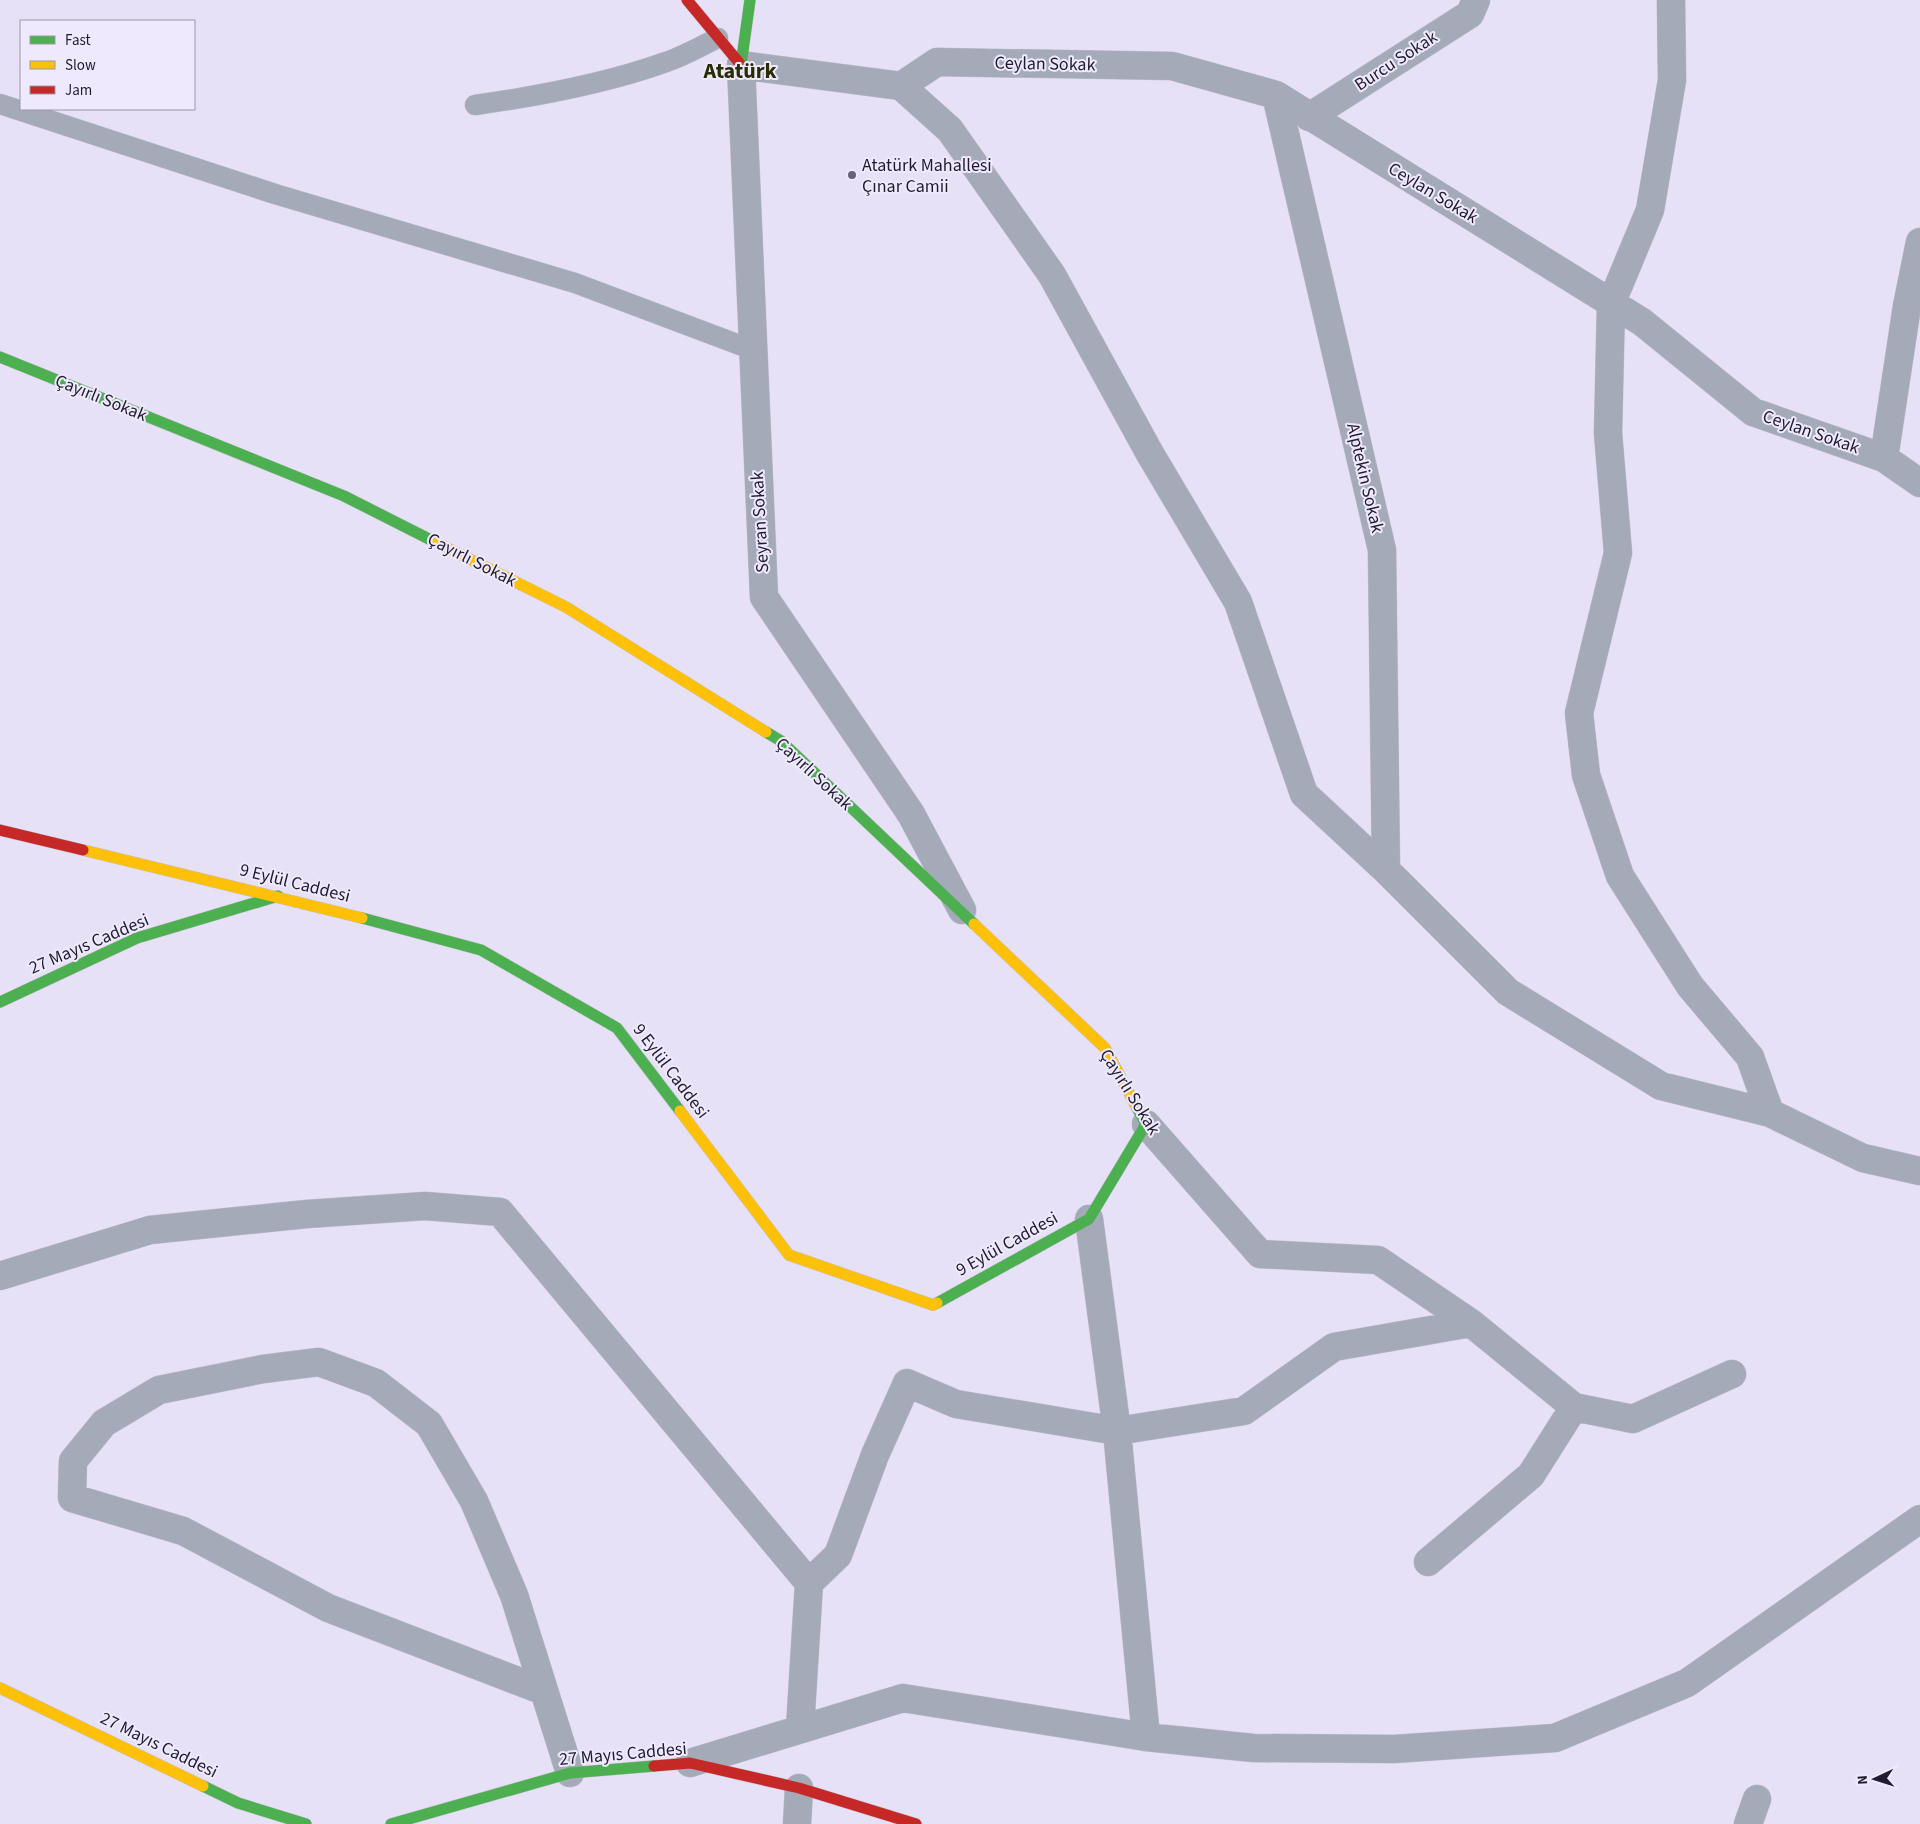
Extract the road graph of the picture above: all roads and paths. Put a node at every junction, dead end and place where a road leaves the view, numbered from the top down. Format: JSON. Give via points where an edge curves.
{"nodes":[{"id":1,"x":687,"y":0,"type":"edge"},
{"id":2,"x":750,"y":0,"type":"edge"},
{"id":3,"x":1476,"y":0,"type":"edge"},
{"id":4,"x":1671,"y":0,"type":"edge"},
{"id":5,"x":718,"y":38,"type":"junction"},
{"id":6,"x":740,"y":65,"type":"junction"},
{"id":7,"x":901,"y":86,"type":"junction"},
{"id":8,"x":1276,"y":95,"type":"junction"},
{"id":9,"x":0,"y":104,"type":"edge"},
{"id":10,"x":475,"y":105,"type":"dead end"},
{"id":11,"x":1309,"y":117,"type":"junction"},
{"id":12,"x":1920,"y":242,"type":"edge"},
{"id":13,"x":1611,"y":304,"type":"junction"},
{"id":14,"x":753,"y":350,"type":"junction"},
{"id":15,"x":0,"y":358,"type":"edge"},
{"id":16,"x":1884,"y":458,"type":"junction"},
{"id":17,"x":1920,"y":483,"type":"edge"},
{"id":18,"x":0,"y":830,"type":"edge"},
{"id":19,"x":1386,"y":870,"type":"junction"},
{"id":20,"x":279,"y":896,"type":"junction"},
{"id":21,"x":968,"y":920,"type":"junction"},
{"id":22,"x":0,"y":1002,"type":"edge"},
{"id":23,"x":1770,"y":1112,"type":"junction"},
{"id":24,"x":1146,"y":1124,"type":"junction"},
{"id":25,"x":1920,"y":1171,"type":"edge"},
{"id":26,"x":1089,"y":1219,"type":"junction"},
{"id":27,"x":0,"y":1276,"type":"edge"},
{"id":28,"x":1471,"y":1323,"type":"junction"},
{"id":29,"x":1732,"y":1374,"type":"dead end"},
{"id":30,"x":1574,"y":1407,"type":"junction"},
{"id":31,"x":1117,"y":1430,"type":"junction"},
{"id":32,"x":1920,"y":1519,"type":"edge"},
{"id":33,"x":1428,"y":1562,"type":"dead end"},
{"id":34,"x":809,"y":1582,"type":"junction"},
{"id":35,"x":0,"y":1688,"type":"edge"},
{"id":36,"x":544,"y":1691,"type":"junction"},
{"id":37,"x":800,"y":1728,"type":"junction"},
{"id":38,"x":1146,"y":1737,"type":"junction"},
{"id":39,"x":690,"y":1763,"type":"junction"},
{"id":40,"x":570,"y":1773,"type":"junction"},
{"id":41,"x":799,"y":1788,"type":"junction"},
{"id":42,"x":1757,"y":1799,"type":"dead end"},
{"id":43,"x":306,"y":1824,"type":"edge"},
{"id":44,"x":392,"y":1824,"type":"edge"},
{"id":45,"x":797,"y":1824,"type":"edge"},
{"id":46,"x":916,"y":1824,"type":"edge"},
{"id":47,"x":1748,"y":1824,"type":"edge"}],
"edges":[{"from":1,"to":5,"type":"street"},
{"from":2,"to":6,"type":"street"},
{"from":3,"to":11,"type":"street","name":"Burcu Sokak","via":[[1470,14]]},
{"from":4,"to":13,"type":"street","via":[[1672,80],[1650,210]]},
{"from":5,"to":6,"type":"street"},
{"from":5,"to":10,"type":"lane","via":[[667,62],[613,77]]},
{"from":6,"to":7,"type":"street"},
{"from":6,"to":14,"type":"street","name":"Seyran Sokak"},
{"from":7,"to":8,"type":"street","name":"Ceylan Sokak","via":[[937,62],[1172,66]]},
{"from":7,"to":19,"type":"street","via":[[950,130],[1052,275],[1149,452],[1238,602],[1304,794]]},
{"from":8,"to":11,"type":"street","name":"Ceylan Sokak"},
{"from":8,"to":19,"type":"street","name":"Alptekin Sokak","via":[[1382,550]]},
{"from":9,"to":14,"type":"lane","via":[[275,194],[576,283]]},
{"from":11,"to":13,"type":"street","name":"Ceylan Sokak"},
{"from":12,"to":16,"type":"street"},
{"from":13,"to":16,"type":"street","name":"Ceylan Sokak","via":[[1642,322],[1753,412]]},
{"from":13,"to":23,"type":"street","via":[[1608,433],[1618,552],[1579,713],[1586,775],[1620,876],[1690,986],[1750,1058]]},
{"from":14,"to":21,"type":"street","name":"Seyran Sokak","via":[[764,597],[911,814]]},
{"from":15,"to":21,"type":"street","name":"Çayırlı Sokak","via":[[344,496],[566,606],[782,741]]},
{"from":16,"to":17,"type":"street","name":"Ceylan Sokak"},
{"from":18,"to":20,"type":"street","name":"9 Eylül Caddesi"},
{"from":19,"to":23,"type":"street","via":[[1508,992],[1661,1086]]},
{"from":20,"to":22,"type":"street","name":"27 Mayıs Caddesi","via":[[137,938]]},
{"from":20,"to":26,"type":"street","name":"9 Eylül Caddesi","via":[[481,950],[618,1028],[789,1255],[933,1305]]},
{"from":21,"to":24,"type":"street","name":"Çayırlı Sokak","via":[[1104,1048]]},
{"from":23,"to":25,"type":"street","via":[[1863,1158]]},
{"from":24,"to":26,"type":"street"},
{"from":24,"to":28,"type":"street","name":"Çayırlı Sokak","via":[[1260,1254],[1378,1260]]},
{"from":26,"to":31,"type":"street"},
{"from":27,"to":34,"type":"street","via":[[150,1230],[425,1206],[500,1212]]},
{"from":28,"to":30,"type":"street","name":"Çayırlı Sokak"},
{"from":28,"to":31,"type":"street","via":[[1334,1348],[1244,1411]]},
{"from":29,"to":30,"type":"street","via":[[1633,1419]]},
{"from":30,"to":33,"type":"street","via":[[1531,1475]]},
{"from":31,"to":34,"type":"street","via":[[956,1404],[907,1383],[875,1455],[838,1554]]},
{"from":31,"to":38,"type":"street"},
{"from":32,"to":38,"type":"street","via":[[1687,1682],[1555,1738],[1375,1749],[1253,1748]]},
{"from":34,"to":37,"type":"street"},
{"from":35,"to":43,"type":"street","name":"27 Mayıs Caddesi","via":[[238,1803]]},
{"from":36,"to":36,"type":"street","via":[[514,1595],[474,1500],[429,1424],[376,1383],[319,1362],[263,1369],[159,1390],[104,1423],[73,1461],[72,1498],[183,1531],[328,1608]]},
{"from":36,"to":40,"type":"street"},
{"from":37,"to":38,"type":"street","via":[[903,1698]]},
{"from":37,"to":39,"type":"street"},
{"from":39,"to":40,"type":"street","name":"27 Mayıs Caddesi"},
{"from":39,"to":41,"type":"street","name":"27 Mayıs Caddesi"},
{"from":40,"to":44,"type":"street","name":"27 Mayıs Caddesi"},
{"from":41,"to":45,"type":"street"},
{"from":41,"to":46,"type":"street","name":"27 Mayıs Caddesi"},
{"from":42,"to":47,"type":"street"}]}
